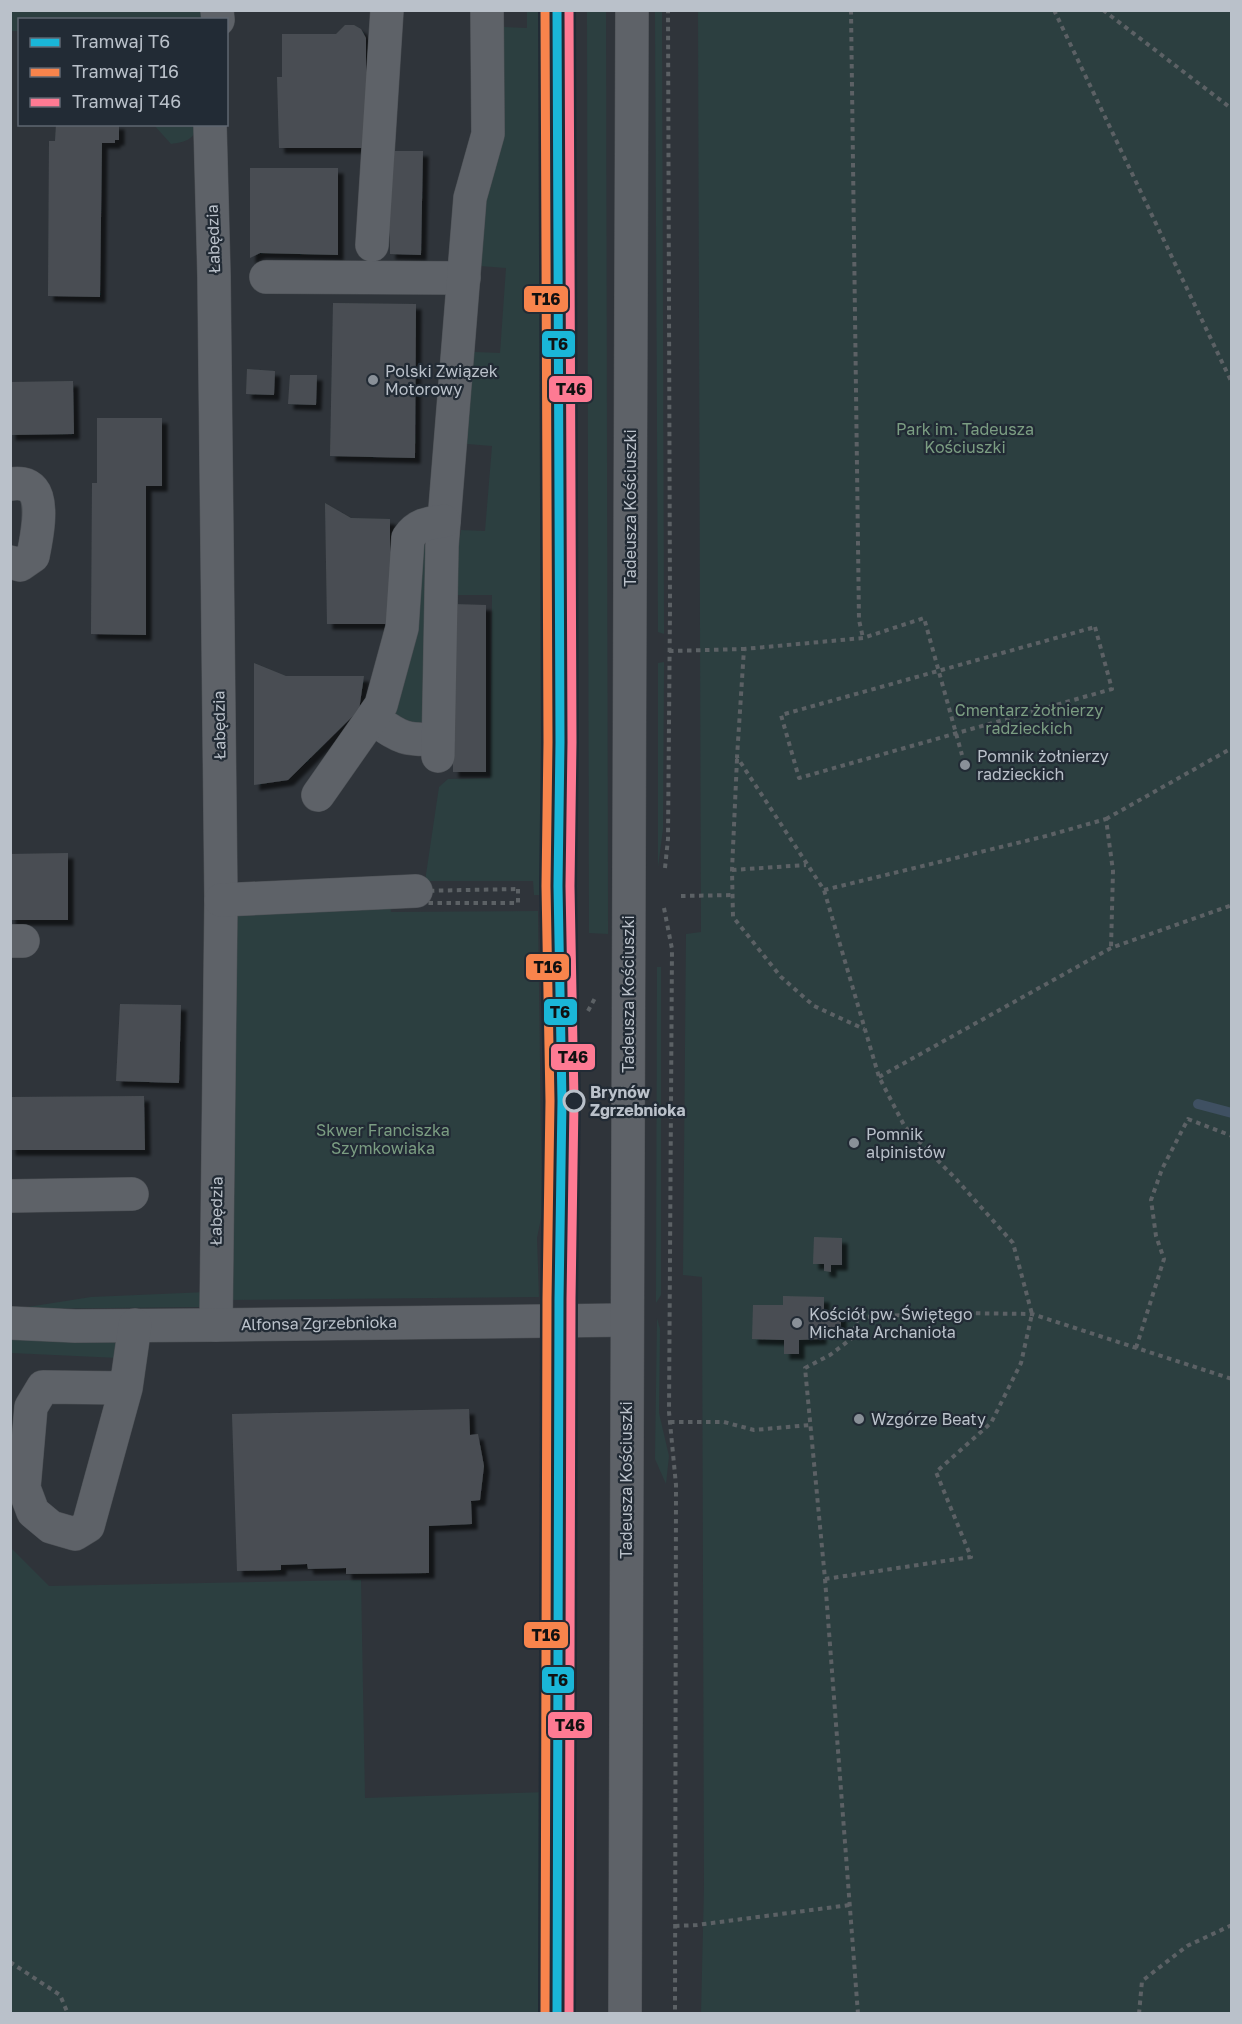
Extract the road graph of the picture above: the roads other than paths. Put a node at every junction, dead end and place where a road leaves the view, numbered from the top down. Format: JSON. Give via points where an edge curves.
{"nodes":[{"id":1,"x":387,"y":10,"type":"edge"},
{"id":2,"x":487,"y":10,"type":"edge"},
{"id":3,"x":632,"y":10,"type":"edge"},
{"id":4,"x":210,"y":126,"type":"edge"},
{"id":5,"x":372,"y":245,"type":"dead end"},
{"id":6,"x":266,"y":277,"type":"dead end"},
{"id":7,"x":464,"y":278,"type":"junction"},
{"id":8,"x":10,"y":484,"type":"edge"},
{"id":9,"x":444,"y":521,"type":"junction"},
{"id":10,"x":10,"y":562,"type":"edge"},
{"id":11,"x":372,"y":718,"type":"junction"},
{"id":12,"x":318,"y":795,"type":"dead end"},
{"id":13,"x":415,"y":897,"type":"road end"},
{"id":14,"x":221,"y":900,"type":"junction"},
{"id":15,"x":132,"y":1194,"type":"dead end"},
{"id":16,"x":10,"y":1196,"type":"edge"},
{"id":17,"x":627,"y":1320,"type":"junction"},
{"id":18,"x":10,"y":1323,"type":"edge"},
{"id":19,"x":135,"y":1325,"type":"junction"},
{"id":20,"x":216,"y":1325,"type":"junction"},
{"id":21,"x":126,"y":1388,"type":"junction"},
{"id":22,"x":625,"y":2013,"type":"edge"}],
"edges":[{"from":1,"to":5,"type":"street"},
{"from":2,"to":7,"type":"street","via":[[488,134],[470,198]]},
{"from":3,"to":17,"type":"street","name":"Tadeusza Kościuszki"},
{"from":4,"to":14,"type":"street","name":"Łabędzia"},
{"from":6,"to":7,"type":"street"},
{"from":7,"to":9,"type":"street"},
{"from":8,"to":10,"type":"street","via":[[21,483],[35,492],[38,531],[33,556],[20,565]]},
{"from":9,"to":11,"type":"street","via":[[426,523],[408,538],[402,628],[381,705]]},
{"from":9,"to":11,"type":"street","via":[[438,748],[420,740],[401,738]]},
{"from":11,"to":12,"type":"street"},
{"from":13,"to":14,"type":"street"},
{"from":14,"to":20,"type":"street","name":"Łabędzia"},
{"from":15,"to":16,"type":"street"},
{"from":17,"to":20,"type":"street","name":"Alfonsa Zgrzebnioka"},
{"from":17,"to":22,"type":"street","name":"Tadeusza Kościuszki"},
{"from":18,"to":19,"type":"street","name":"Alfonsa Zgrzebnioka"},
{"from":19,"to":20,"type":"street","name":"Alfonsa Zgrzebnioka"},
{"from":19,"to":21,"type":"street"},
{"from":21,"to":21,"type":"street","via":[[88,1526],[75,1534],[51,1527],[33,1512],[24,1488],[31,1407],[43,1387]]}]}
